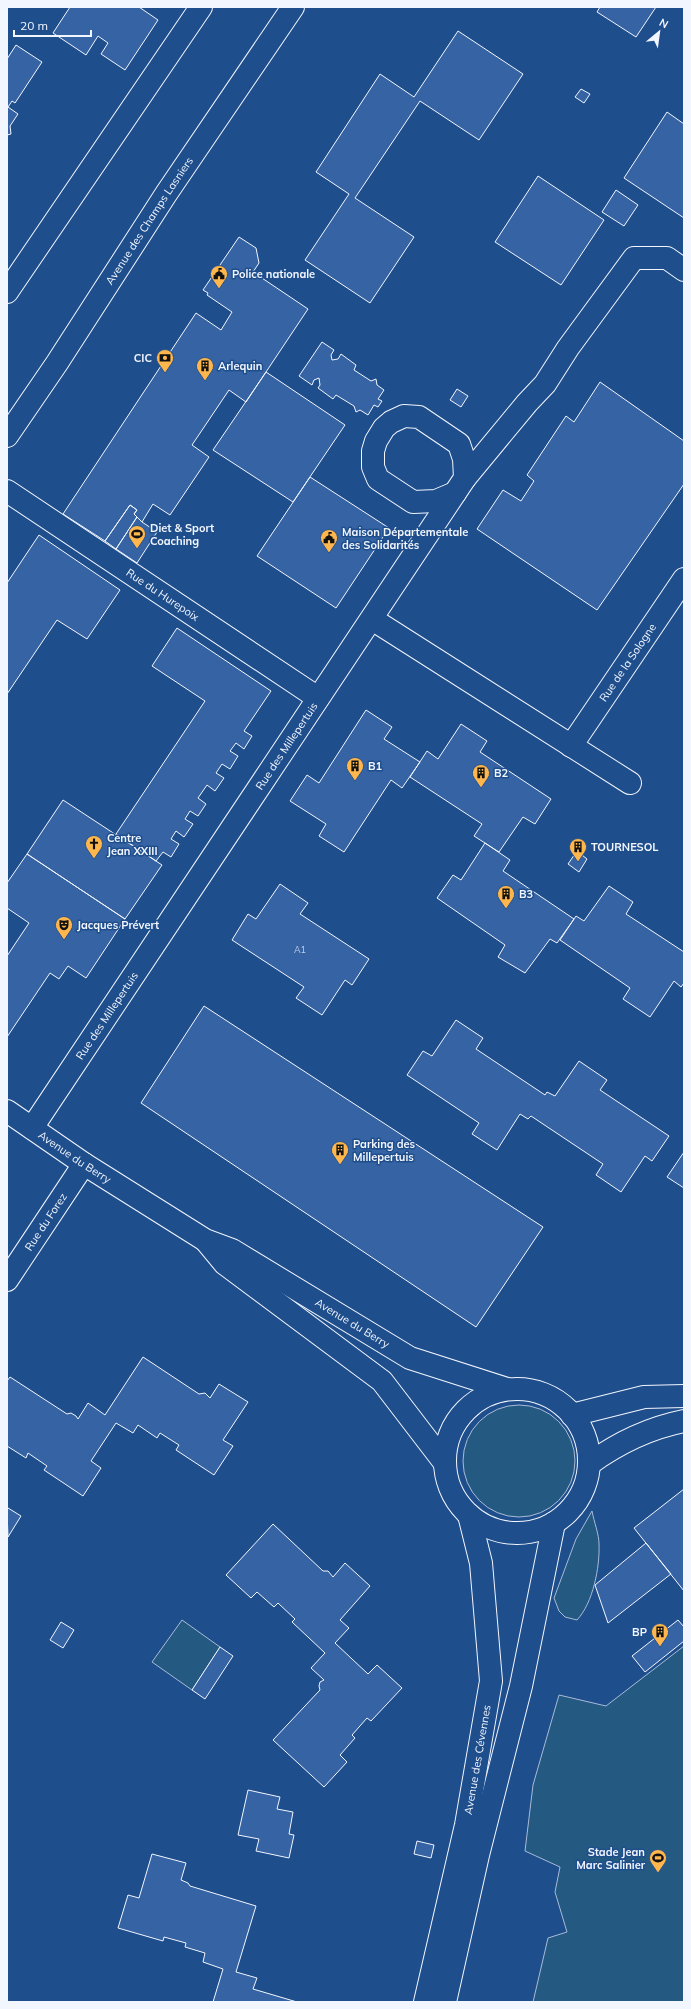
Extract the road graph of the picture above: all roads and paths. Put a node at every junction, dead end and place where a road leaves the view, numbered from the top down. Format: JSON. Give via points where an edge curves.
{"nodes":[{"id":1,"x":201,"y":7,"type":"edge"},
{"id":2,"x":294,"y":7,"type":"edge"},
{"id":3,"x":684,"y":270,"type":"edge"},
{"id":4,"x":7,"y":292,"type":"edge"},
{"id":5,"x":7,"y":436,"type":"edge"},
{"id":6,"x":7,"y":491,"type":"edge"},
{"id":7,"x":684,"y":579,"type":"edge"},
{"id":8,"x":372,"y":619,"type":"junction"},
{"id":9,"x":318,"y":698,"type":"junction"},
{"id":10,"x":571,"y":746,"type":"junction"},
{"id":11,"x":630,"y":783,"type":"dead end"},
{"id":12,"x":7,"y":1111,"type":"edge"},
{"id":13,"x":32,"y":1128,"type":"junction"},
{"id":14,"x":84,"y":1164,"type":"junction"},
{"id":15,"x":205,"y":1240,"type":"junction"},
{"id":16,"x":7,"y":1280,"type":"edge"},
{"id":17,"x":507,"y":1389,"type":"junction"},
{"id":18,"x":684,"y":1396,"type":"edge"},
{"id":19,"x":572,"y":1415,"type":"junction"},
{"id":20,"x":684,"y":1421,"type":"edge"},
{"id":21,"x":444,"y":1462,"type":"junction"},
{"id":22,"x":589,"y":1464,"type":"junction"},
{"id":23,"x":469,"y":1514,"type":"junction"},
{"id":24,"x":554,"y":1523,"type":"junction"},
{"id":25,"x":426,"y":2002,"type":"edge"},
{"id":26,"x":445,"y":2002,"type":"edge"}],
"edges":[{"from":1,"to":4,"type":"street"},
{"from":2,"to":5,"type":"street","name":"Avenue des Champs Lasniers","via":[[166,194]]},
{"from":3,"to":8,"type":"street","name":"Rue des Millepertuis","via":[[666,258],[634,258],[545,384],[460,486]]},
{"from":6,"to":9,"type":"street","name":"Rue du Hurepoix"},
{"from":7,"to":10,"type":"street","name":"Rue de la Sologne"},
{"from":8,"to":9,"type":"street","name":"Rue des Millepertuis"},
{"from":8,"to":10,"type":"street"},
{"from":9,"to":13,"type":"street","name":"Rue des Millepertuis"},
{"from":10,"to":11,"type":"street"},
{"from":12,"to":13,"type":"street","name":"Avenue du Berry"},
{"from":13,"to":14,"type":"street","name":"Avenue du Berry"},
{"from":14,"to":15,"type":"street","name":"Avenue du Berry"},
{"from":14,"to":16,"type":"street","name":"Rue du Forez"},
{"from":15,"to":17,"type":"street","name":"Avenue du Berry","via":[[232,1250],[410,1358]]},
{"from":15,"to":21,"type":"street","name":"Avenue du Berry","via":[[225,1264],[382,1381]]},
{"from":17,"to":19,"type":"street","via":[[526,1389],[545,1395],[560,1403]]},
{"from":17,"to":21,"type":"street","via":[[487,1395],[469,1407],[456,1422],[447,1442]]},
{"from":18,"to":19,"type":"street","via":[[644,1397]]},
{"from":19,"to":22,"type":"street","via":[[582,1429],[588,1446]]},
{"from":20,"to":22,"type":"street","via":[[627,1439]]},
{"from":21,"to":23,"type":"street","via":[[451,1491]]},
{"from":22,"to":24,"type":"street","via":[[579,1498],[568,1512]]},
{"from":23,"to":24,"type":"street","via":[[488,1527],[510,1532],[533,1531]]},
{"from":23,"to":25,"type":"street","name":"Avenue des Cévennes","via":[[481,1563],[491,1681],[466,1825]]},
{"from":24,"to":26,"type":"street","name":"Avenue des Cévennes","via":[[522,1686],[478,1855]]}]}
